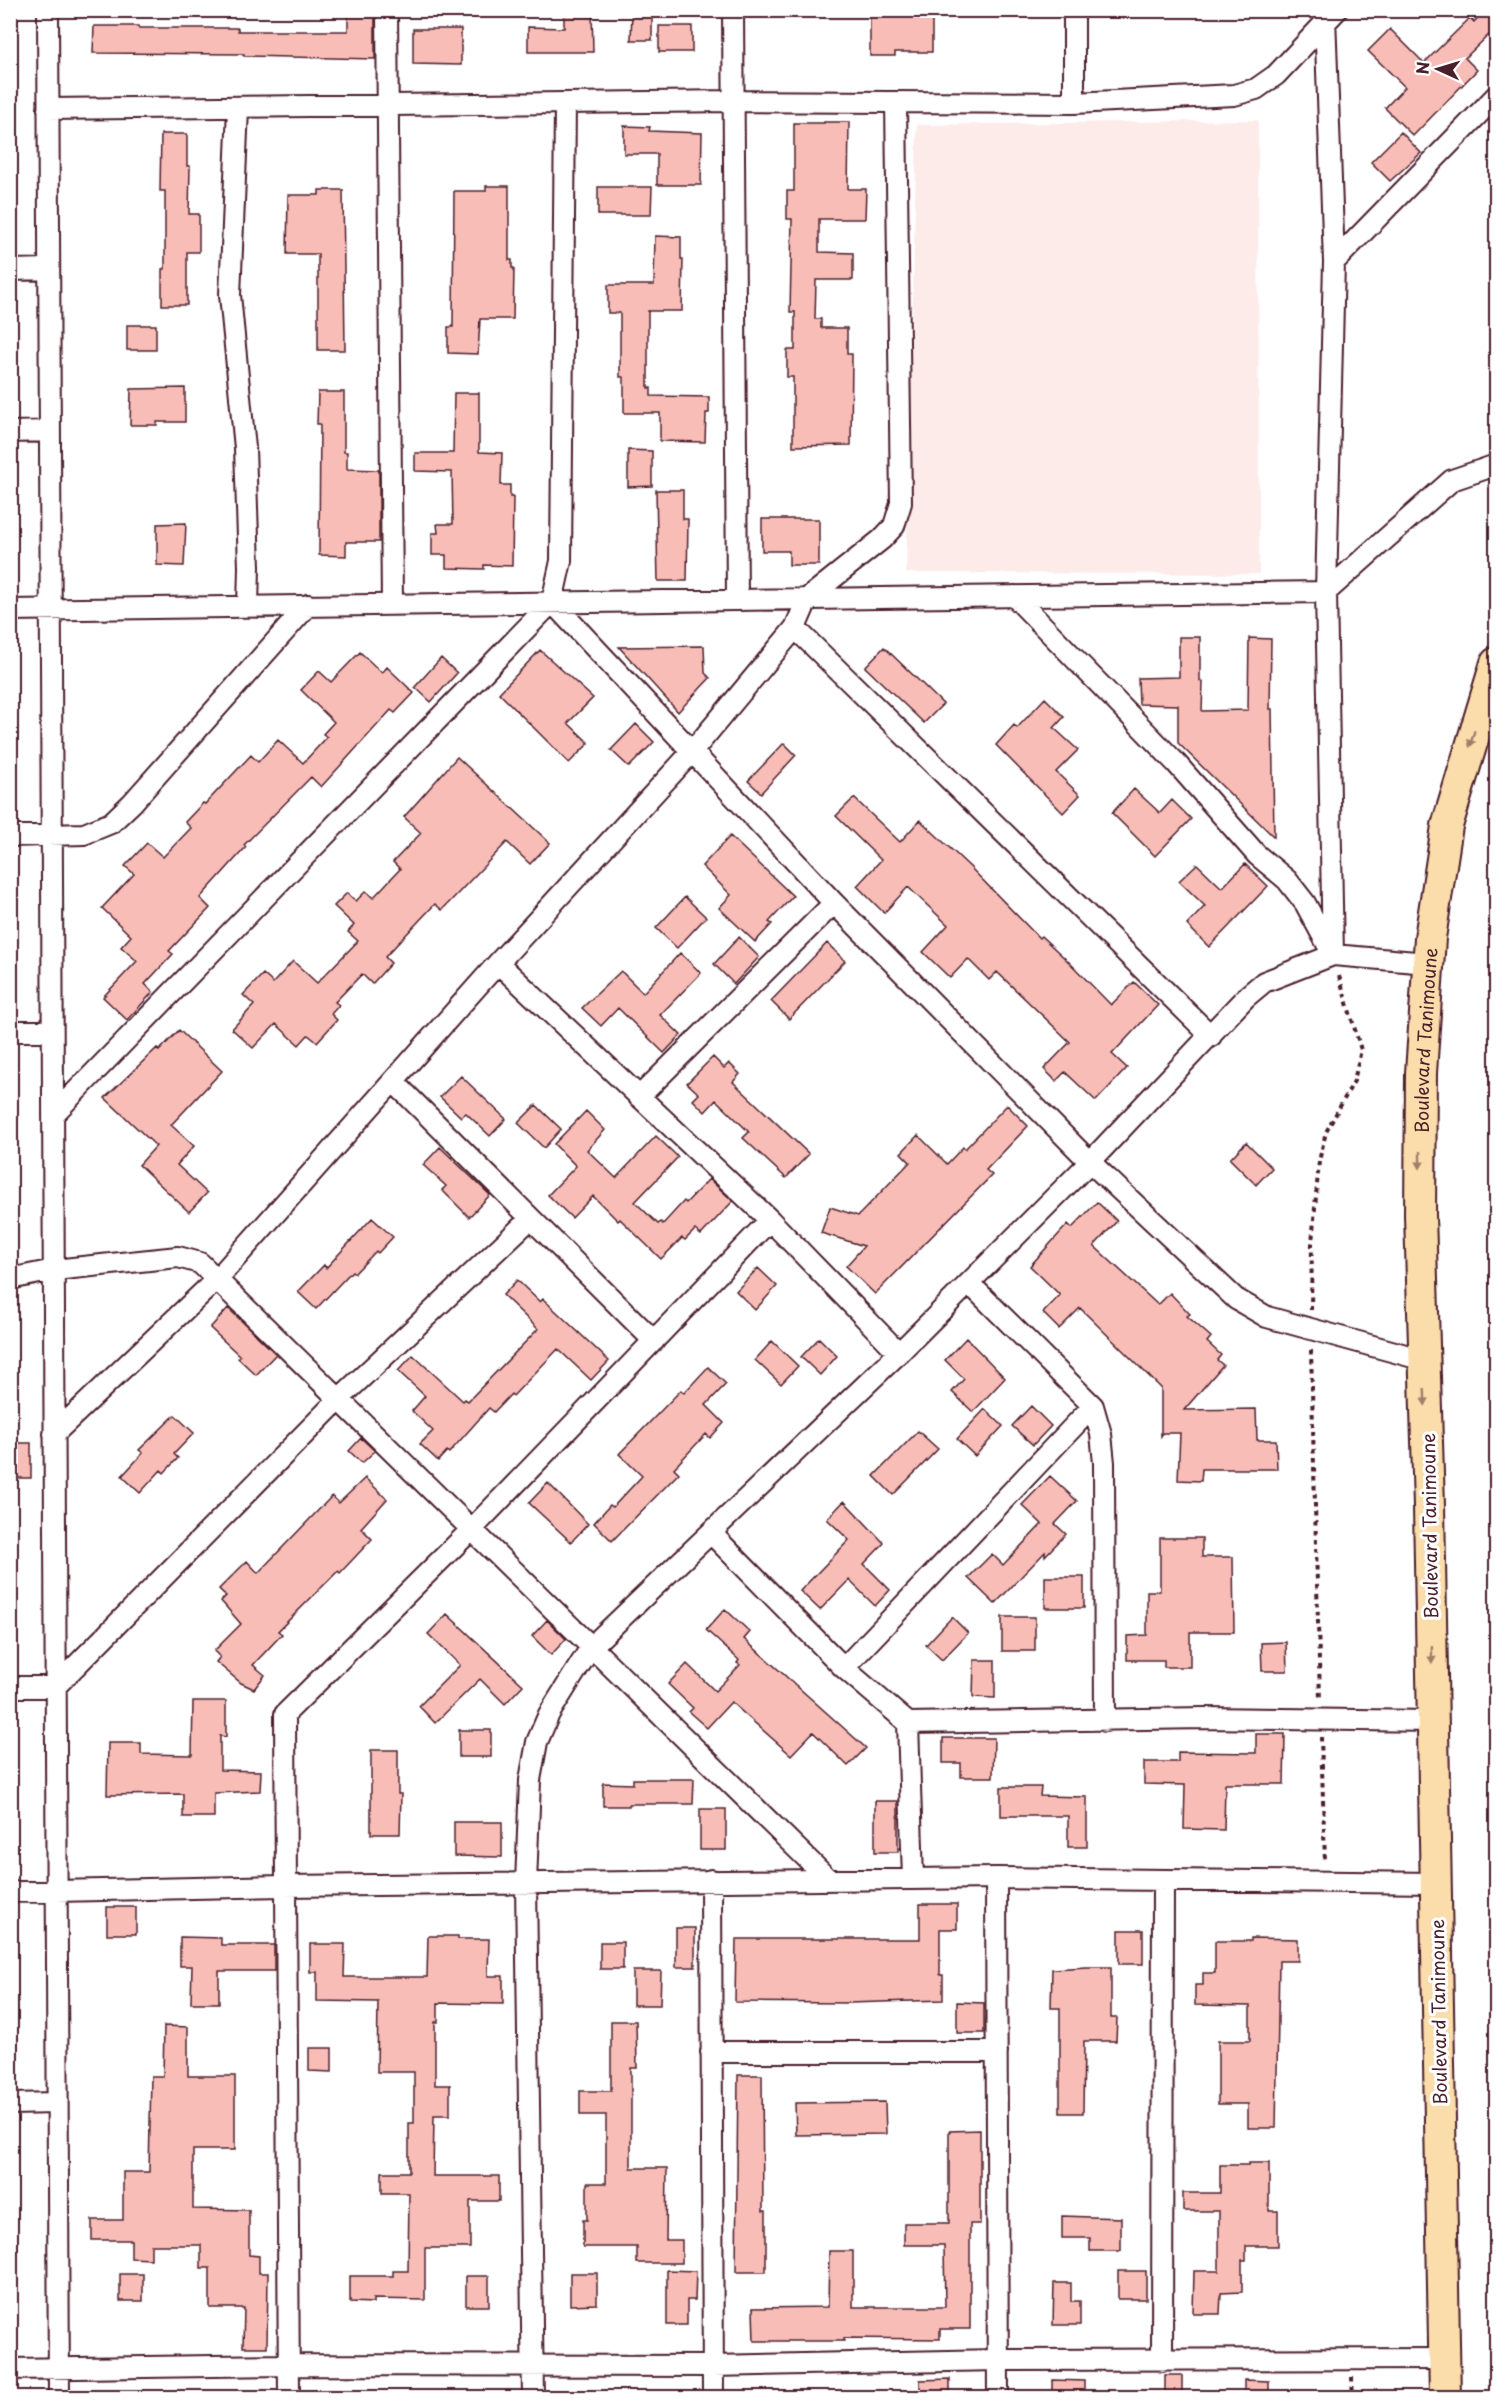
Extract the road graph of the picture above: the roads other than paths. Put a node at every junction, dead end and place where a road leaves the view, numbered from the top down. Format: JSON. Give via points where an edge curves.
{"nodes":[{"id":1,"x":48,"y":10,"type":"edge"},
{"id":2,"x":387,"y":10,"type":"edge"},
{"id":3,"x":733,"y":10,"type":"edge"},
{"id":4,"x":1074,"y":10,"type":"edge"},
{"id":5,"x":1329,"y":15,"type":"edge"},
{"id":6,"x":1497,"y":96,"type":"edge"},
{"id":7,"x":733,"y":101,"type":"junction"},
{"id":8,"x":896,"y":102,"type":"junction"},
{"id":9,"x":565,"y":103,"type":"junction"},
{"id":10,"x":1074,"y":103,"type":"junction"},
{"id":11,"x":388,"y":106,"type":"junction"},
{"id":12,"x":238,"y":108,"type":"junction"},
{"id":13,"x":48,"y":109,"type":"junction"},
{"id":14,"x":1334,"y":262,"type":"junction"},
{"id":15,"x":49,"y":269,"type":"junction"},
{"id":16,"x":10,"y":270,"type":"edge"},
{"id":17,"x":50,"y":431,"type":"junction"},
{"id":18,"x":10,"y":432,"type":"edge"},
{"id":19,"x":1497,"y":465,"type":"edge"},
{"id":20,"x":1326,"y":592,"type":"junction"},
{"id":21,"x":1014,"y":596,"type":"junction"},
{"id":22,"x":808,"y":598,"type":"junction"},
{"id":23,"x":736,"y":600,"type":"junction"},
{"id":24,"x":552,"y":602,"type":"junction"},
{"id":25,"x":392,"y":604,"type":"junction"},
{"id":26,"x":308,"y":605,"type":"junction"},
{"id":27,"x":248,"y":606,"type":"junction"},
{"id":28,"x":51,"y":609,"type":"junction"},
{"id":29,"x":10,"y":610,"type":"edge"},
{"id":30,"x":795,"y":628,"type":"junction"},
{"id":31,"x":1497,"y":663,"type":"edge"},
{"id":32,"x":691,"y":753,"type":"junction"},
{"id":33,"x":10,"y":836,"type":"edge"},
{"id":34,"x":51,"y":836,"type":"junction"},
{"id":35,"x":834,"y":903,"type":"junction"},
{"id":36,"x":1333,"y":955,"type":"junction"},
{"id":37,"x":1414,"y":962,"type":"junction"},
{"id":38,"x":498,"y":963,"type":"junction"},
{"id":39,"x":52,"y":1030,"type":"junction"},
{"id":40,"x":10,"y":1031,"type":"edge"},
{"id":41,"x":1211,"y":1036,"type":"junction"},
{"id":42,"x":393,"y":1081,"type":"junction"},
{"id":43,"x":639,"y":1097,"type":"junction"},
{"id":44,"x":53,"y":1115,"type":"junction"},
{"id":45,"x":1090,"y":1162,"type":"junction"},
{"id":46,"x":530,"y":1219,"type":"junction"},
{"id":47,"x":770,"y":1220,"type":"junction"},
{"id":48,"x":54,"y":1270,"type":"junction"},
{"id":49,"x":218,"y":1278,"type":"junction"},
{"id":50,"x":10,"y":1279,"type":"edge"},
{"id":51,"x":969,"y":1283,"type":"junction"},
{"id":52,"x":654,"y":1341,"type":"junction"},
{"id":53,"x":899,"y":1353,"type":"junction"},
{"id":54,"x":1424,"y":1360,"type":"junction"},
{"id":55,"x":338,"y":1400,"type":"junction"},
{"id":56,"x":1093,"y":1406,"type":"junction"},
{"id":57,"x":54,"y":1434,"type":"junction"},
{"id":58,"x":472,"y":1529,"type":"junction"},
{"id":59,"x":711,"y":1533,"type":"junction"},
{"id":60,"x":591,"y":1647,"type":"junction"},
{"id":61,"x":844,"y":1668,"type":"junction"},
{"id":62,"x":10,"y":1687,"type":"edge"},
{"id":63,"x":55,"y":1687,"type":"junction"},
{"id":64,"x":1105,"y":1721,"type":"junction"},
{"id":65,"x":1433,"y":1721,"type":"junction"},
{"id":66,"x":908,"y":1723,"type":"junction"},
{"id":67,"x":996,"y":1878,"type":"junction"},
{"id":68,"x":913,"y":1879,"type":"junction"},
{"id":69,"x":711,"y":1880,"type":"junction"},
{"id":70,"x":829,"y":1880,"type":"junction"},
{"id":71,"x":1162,"y":1880,"type":"junction"},
{"id":72,"x":1436,"y":1883,"type":"junction"},
{"id":73,"x":526,"y":1884,"type":"junction"},
{"id":74,"x":285,"y":1886,"type":"junction"},
{"id":75,"x":10,"y":1892,"type":"edge"},
{"id":76,"x":56,"y":1892,"type":"junction"},
{"id":77,"x":711,"y":2052,"type":"junction"},
{"id":78,"x":997,"y":2052,"type":"junction"},
{"id":79,"x":57,"y":2103,"type":"junction"},
{"id":80,"x":10,"y":2104,"type":"edge"},
{"id":81,"x":997,"y":2360,"type":"junction"},
{"id":82,"x":1444,"y":2360,"type":"junction"},
{"id":83,"x":1162,"y":2361,"type":"junction"},
{"id":84,"x":288,"y":2365,"type":"junction"},
{"id":85,"x":712,"y":2366,"type":"junction"},
{"id":86,"x":532,"y":2367,"type":"junction"},
{"id":87,"x":58,"y":2368,"type":"junction"},
{"id":88,"x":10,"y":2369,"type":"edge"},
{"id":89,"x":58,"y":2397,"type":"edge"},
{"id":90,"x":289,"y":2397,"type":"edge"},
{"id":91,"x":533,"y":2397,"type":"edge"},
{"id":92,"x":713,"y":2397,"type":"edge"},
{"id":93,"x":998,"y":2397,"type":"edge"},
{"id":94,"x":1445,"y":2397,"type":"edge"}],
"edges":[{"from":1,"to":13,"type":"street"},
{"from":2,"to":11,"type":"street"},
{"from":3,"to":7,"type":"street"},
{"from":4,"to":10,"type":"street"},
{"from":5,"to":10,"type":"street","via":[[1276,75],[1256,89],[1234,95]]},
{"from":5,"to":14,"type":"street"},
{"from":6,"to":14,"type":"street"},
{"from":7,"to":8,"type":"street"},
{"from":7,"to":9,"type":"street"},
{"from":7,"to":23,"type":"street"},
{"from":8,"to":10,"type":"street"},
{"from":8,"to":22,"type":"street","via":[[901,504],[894,526],[882,539]]},
{"from":9,"to":11,"type":"street"},
{"from":9,"to":24,"type":"street","via":[[561,561]]},
{"from":11,"to":12,"type":"street"},
{"from":11,"to":25,"type":"street"},
{"from":12,"to":13,"type":"street"},
{"from":12,"to":27,"type":"street","via":[[230,295],[245,448]]},
{"from":13,"to":15,"type":"street"},
{"from":14,"to":20,"type":"street"},
{"from":15,"to":16,"type":"street"},
{"from":15,"to":17,"type":"street"},
{"from":17,"to":18,"type":"street"},
{"from":17,"to":28,"type":"street"},
{"from":19,"to":20,"type":"street","via":[[1452,480]]},
{"from":20,"to":21,"type":"street"},
{"from":20,"to":36,"type":"street"},
{"from":21,"to":22,"type":"street"},
{"from":21,"to":36,"type":"street","via":[[1176,763],[1257,855],[1287,880],[1305,903]]},
{"from":22,"to":23,"type":"street"},
{"from":22,"to":30,"type":"street"},
{"from":23,"to":24,"type":"street"},
{"from":24,"to":25,"type":"street"},
{"from":24,"to":32,"type":"street"},
{"from":24,"to":44,"type":"street"},
{"from":25,"to":26,"type":"street"},
{"from":26,"to":27,"type":"street"},
{"from":26,"to":34,"type":"street","via":[[111,823],[84,834]]},
{"from":27,"to":28,"type":"street"},
{"from":28,"to":29,"type":"street"},
{"from":28,"to":34,"type":"street"},
{"from":30,"to":32,"type":"street"},
{"from":30,"to":41,"type":"street"},
{"from":31,"to":37,"type":"main road","name":"Boulevard Tanimoune","one_way":true,"via":[[1447,826],[1438,881]]},
{"from":32,"to":35,"type":"street"},
{"from":32,"to":38,"type":"street"},
{"from":33,"to":34,"type":"street"},
{"from":34,"to":39,"type":"street"},
{"from":35,"to":43,"type":"street"},
{"from":35,"to":45,"type":"street"},
{"from":36,"to":37,"type":"street"},
{"from":36,"to":41,"type":"street","via":[[1264,982]]},
{"from":37,"to":54,"type":"main road","name":"Boulevard Tanimoune","one_way":true,"via":[[1421,1096]]},
{"from":38,"to":42,"type":"street"},
{"from":38,"to":43,"type":"street"},
{"from":39,"to":40,"type":"street"},
{"from":39,"to":44,"type":"street"},
{"from":41,"to":45,"type":"street"},
{"from":42,"to":46,"type":"street"},
{"from":42,"to":49,"type":"street"},
{"from":43,"to":47,"type":"street"},
{"from":44,"to":48,"type":"street"},
{"from":45,"to":51,"type":"street"},
{"from":45,"to":54,"type":"street","via":[[1236,1299],[1267,1317]]},
{"from":46,"to":52,"type":"street"},
{"from":46,"to":55,"type":"street"},
{"from":47,"to":52,"type":"street"},
{"from":47,"to":53,"type":"street"},
{"from":48,"to":49,"type":"street","via":[[178,1257],[200,1263]]},
{"from":48,"to":50,"type":"street"},
{"from":48,"to":57,"type":"street"},
{"from":49,"to":55,"type":"street"},
{"from":49,"to":57,"type":"street"},
{"from":51,"to":53,"type":"street"},
{"from":51,"to":56,"type":"street"},
{"from":52,"to":58,"type":"street"},
{"from":53,"to":59,"type":"street"},
{"from":54,"to":65,"type":"main road","name":"Boulevard Tanimoune","one_way":true},
{"from":55,"to":58,"type":"street"},
{"from":55,"to":63,"type":"street"},
{"from":56,"to":61,"type":"street"},
{"from":56,"to":64,"type":"street","via":[[1104,1463]]},
{"from":57,"to":63,"type":"street"},
{"from":58,"to":60,"type":"street"},
{"from":58,"to":74,"type":"street","via":[[285,1714]]},
{"from":59,"to":60,"type":"street"},
{"from":59,"to":61,"type":"street"},
{"from":60,"to":70,"type":"street"},
{"from":60,"to":73,"type":"street","via":[[549,1714],[537,1742],[530,1780]]},
{"from":61,"to":66,"type":"street"},
{"from":62,"to":63,"type":"street"},
{"from":63,"to":76,"type":"street"},
{"from":64,"to":65,"type":"street"},
{"from":64,"to":66,"type":"street"},
{"from":65,"to":72,"type":"main road","name":"Boulevard Tanimoune"},
{"from":66,"to":68,"type":"street"},
{"from":67,"to":68,"type":"street"},
{"from":67,"to":71,"type":"street"},
{"from":67,"to":78,"type":"street"},
{"from":68,"to":70,"type":"street"},
{"from":69,"to":70,"type":"street"},
{"from":69,"to":73,"type":"street"},
{"from":69,"to":77,"type":"street"},
{"from":71,"to":72,"type":"street"},
{"from":71,"to":83,"type":"street"},
{"from":72,"to":82,"type":"main road","name":"Boulevard Tanimoune"},
{"from":73,"to":74,"type":"street"},
{"from":73,"to":86,"type":"street"},
{"from":74,"to":76,"type":"street"},
{"from":74,"to":84,"type":"street"},
{"from":75,"to":76,"type":"street"},
{"from":76,"to":79,"type":"street"},
{"from":77,"to":78,"type":"street"},
{"from":77,"to":85,"type":"street"},
{"from":78,"to":81,"type":"street"},
{"from":79,"to":80,"type":"street"},
{"from":79,"to":87,"type":"street"},
{"from":81,"to":83,"type":"street"},
{"from":81,"to":85,"type":"street"},
{"from":81,"to":93,"type":"street"},
{"from":82,"to":83,"type":"street"},
{"from":82,"to":94,"type":"main road","name":"Boulevard Tanimoune"},
{"from":84,"to":86,"type":"street"},
{"from":84,"to":87,"type":"street"},
{"from":84,"to":90,"type":"street"},
{"from":85,"to":86,"type":"street"},
{"from":85,"to":92,"type":"street"},
{"from":86,"to":91,"type":"street"},
{"from":87,"to":88,"type":"street"},
{"from":87,"to":89,"type":"street"}]}
